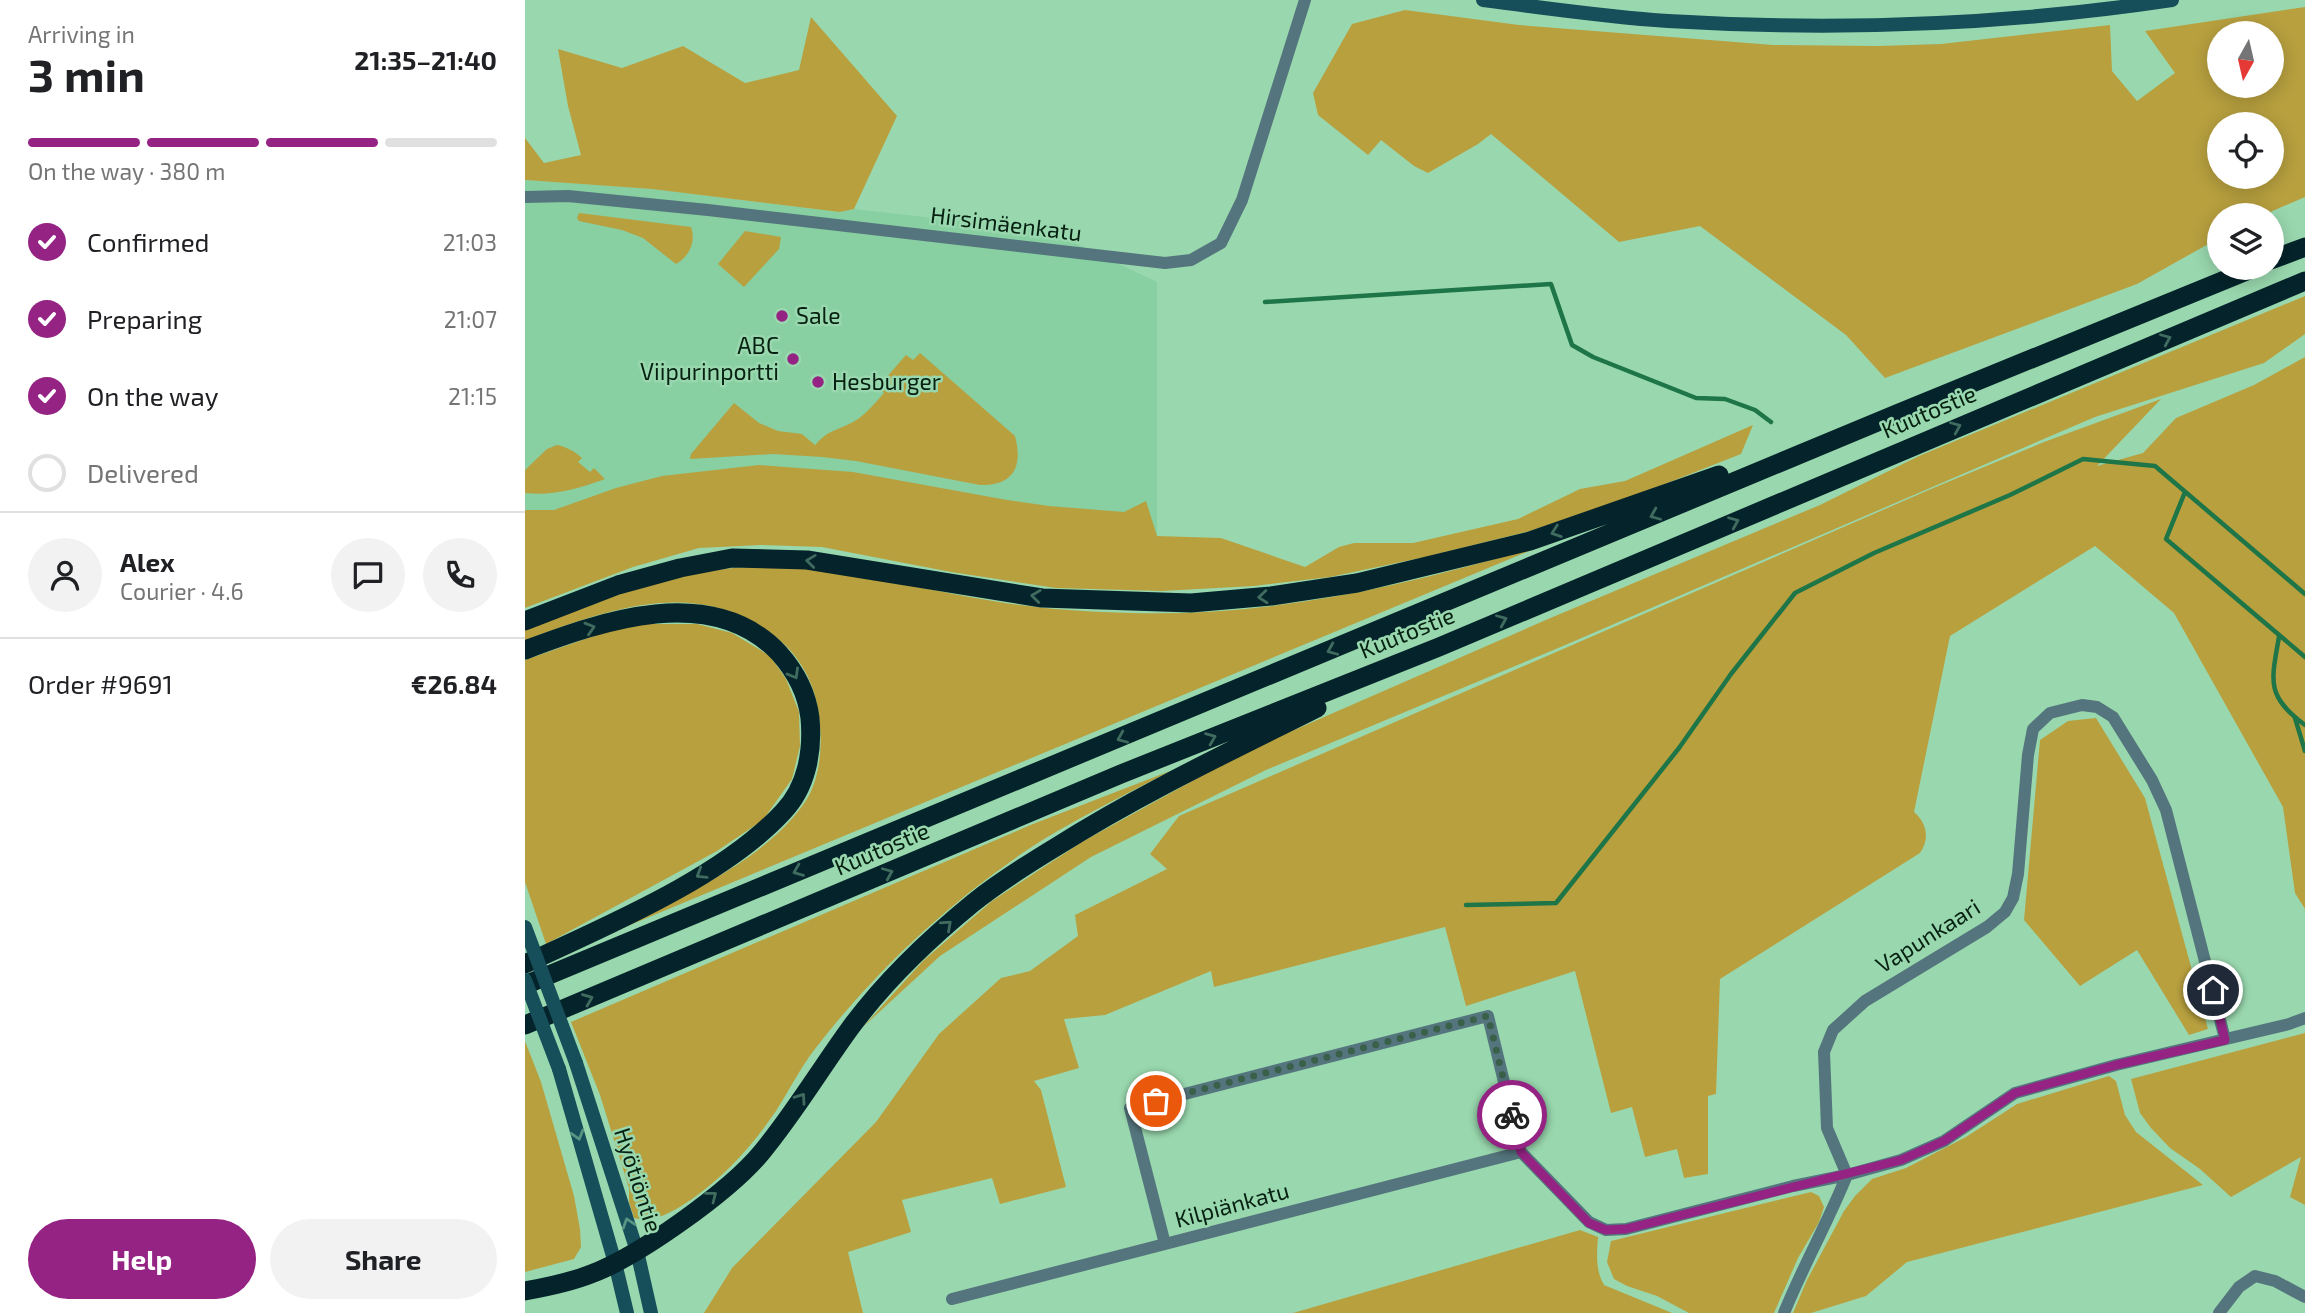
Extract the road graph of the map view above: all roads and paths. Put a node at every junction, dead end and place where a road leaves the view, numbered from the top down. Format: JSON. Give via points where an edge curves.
{"nodes":[{"id":1,"x":1305,"y":0,"type":"edge"},
{"id":2,"x":1483,"y":0,"type":"edge"},
{"id":3,"x":2172,"y":0,"type":"edge"},
{"id":4,"x":525,"y":197,"type":"edge"},
{"id":5,"x":2305,"y":247,"type":"edge"},
{"id":6,"x":2284,"y":255,"type":"edge"},
{"id":7,"x":2225,"y":280,"type":"edge"},
{"id":8,"x":2305,"y":281,"type":"edge"},
{"id":9,"x":1899,"y":413,"type":"junction"},
{"id":10,"x":525,"y":621,"type":"edge"},
{"id":11,"x":1439,"y":647,"type":"junction"},
{"id":12,"x":525,"y":650,"type":"edge"},
{"id":13,"x":525,"y":927,"type":"edge"},
{"id":14,"x":525,"y":964,"type":"edge"},
{"id":15,"x":525,"y":982,"type":"edge"},
{"id":16,"x":2305,"y":1018,"type":"edge"},
{"id":17,"x":525,"y":1025,"type":"edge"},
{"id":18,"x":2225,"y":1040,"type":"junction"},
{"id":19,"x":1521,"y":1152,"type":"junction"},
{"id":20,"x":1847,"y":1175,"type":"junction"},
{"id":21,"x":1165,"y":1244,"type":"junction"},
{"id":22,"x":637,"y":1251,"type":"junction"},
{"id":23,"x":615,"y":1263,"type":"junction"},
{"id":24,"x":525,"y":1291,"type":"edge"},
{"id":25,"x":2305,"y":1297,"type":"edge"},
{"id":26,"x":952,"y":1299,"type":"dead end"},
{"id":27,"x":627,"y":1313,"type":"edge"},
{"id":28,"x":651,"y":1313,"type":"edge"},
{"id":29,"x":1784,"y":1313,"type":"edge"},
{"id":30,"x":2219,"y":1313,"type":"edge"}],
"edges":[{"from":1,"to":4,"type":"street","name":"Hirsimäenkatu","via":[[1242,200],[1221,243],[1191,260],[1165,263],[708,210],[568,196]]},
{"from":2,"to":3,"type":"main road","via":[[1667,21],[1795,25],[2017,17]]},
{"from":5,"to":6,"type":"highway"},
{"from":7,"to":9,"type":"highway","name":"Kuutostie"},
{"from":11,"to":8,"type":"highway","name":"Kuutostie","one_way":true},
{"from":9,"to":10,"type":"highway","one_way":true,"via":[[1531,541],[1357,583],[1191,603],[1042,597],[807,560],[731,558],[618,585]]},
{"from":9,"to":15,"type":"highway","name":"Kuutostie","one_way":true},
{"from":17,"to":11,"type":"highway","name":"Kuutostie","one_way":true,"via":[[1121,774]]},
{"from":22,"to":11,"type":"highway","one_way":true,"via":[[698,1208],[761,1153],[884,987],[974,902],[1100,820],[1182,775]]},
{"from":12,"to":14,"type":"highway","one_way":true,"via":[[616,620],[652,614],[719,618],[768,642],[791,667],[808,699],[811,736],[806,773],[795,796],[740,850],[680,888]]},
{"from":22,"to":13,"type":"main road","name":"Hyötiöntie","one_way":true,"bridge":true,"via":[[576,1063]]},
{"from":15,"to":23,"type":"main road","name":"Hyötiöntie","one_way":true,"bridge":true,"via":[[559,1069]]},
{"from":16,"to":18,"type":"street"},
{"from":18,"to":20,"type":"street","via":[[2015,1093],[1944,1141],[1901,1160]]},
{"from":18,"to":20,"type":"street","name":"Vapunkaari","via":[[2166,810],[2152,780],[2113,717],[2097,707],[2082,705],[2050,713],[2033,729],[2018,874],[2013,898],[2004,912],[1865,1001],[1833,1030],[1825,1052],[1827,1128]]},
{"from":19,"to":20,"type":"street","via":[[1589,1223],[1606,1230]]},
{"from":19,"to":21,"type":"street","name":"Kilpiänkatu"},
{"from":19,"to":21,"type":"street","via":[[1488,1016],[1143,1104],[1130,1108]]},
{"from":20,"to":29,"type":"street"},
{"from":21,"to":26,"type":"street","name":"Kilpiänkatu"},
{"from":22,"to":23,"type":"highway"},
{"from":22,"to":28,"type":"main road","name":"Hyötiöntie"},
{"from":23,"to":24,"type":"highway","via":[[590,1275]]},
{"from":23,"to":27,"type":"main road","name":"Hyötiöntie"},
{"from":25,"to":30,"type":"street","via":[[2276,1281],[2255,1276],[2239,1287]]}]}
